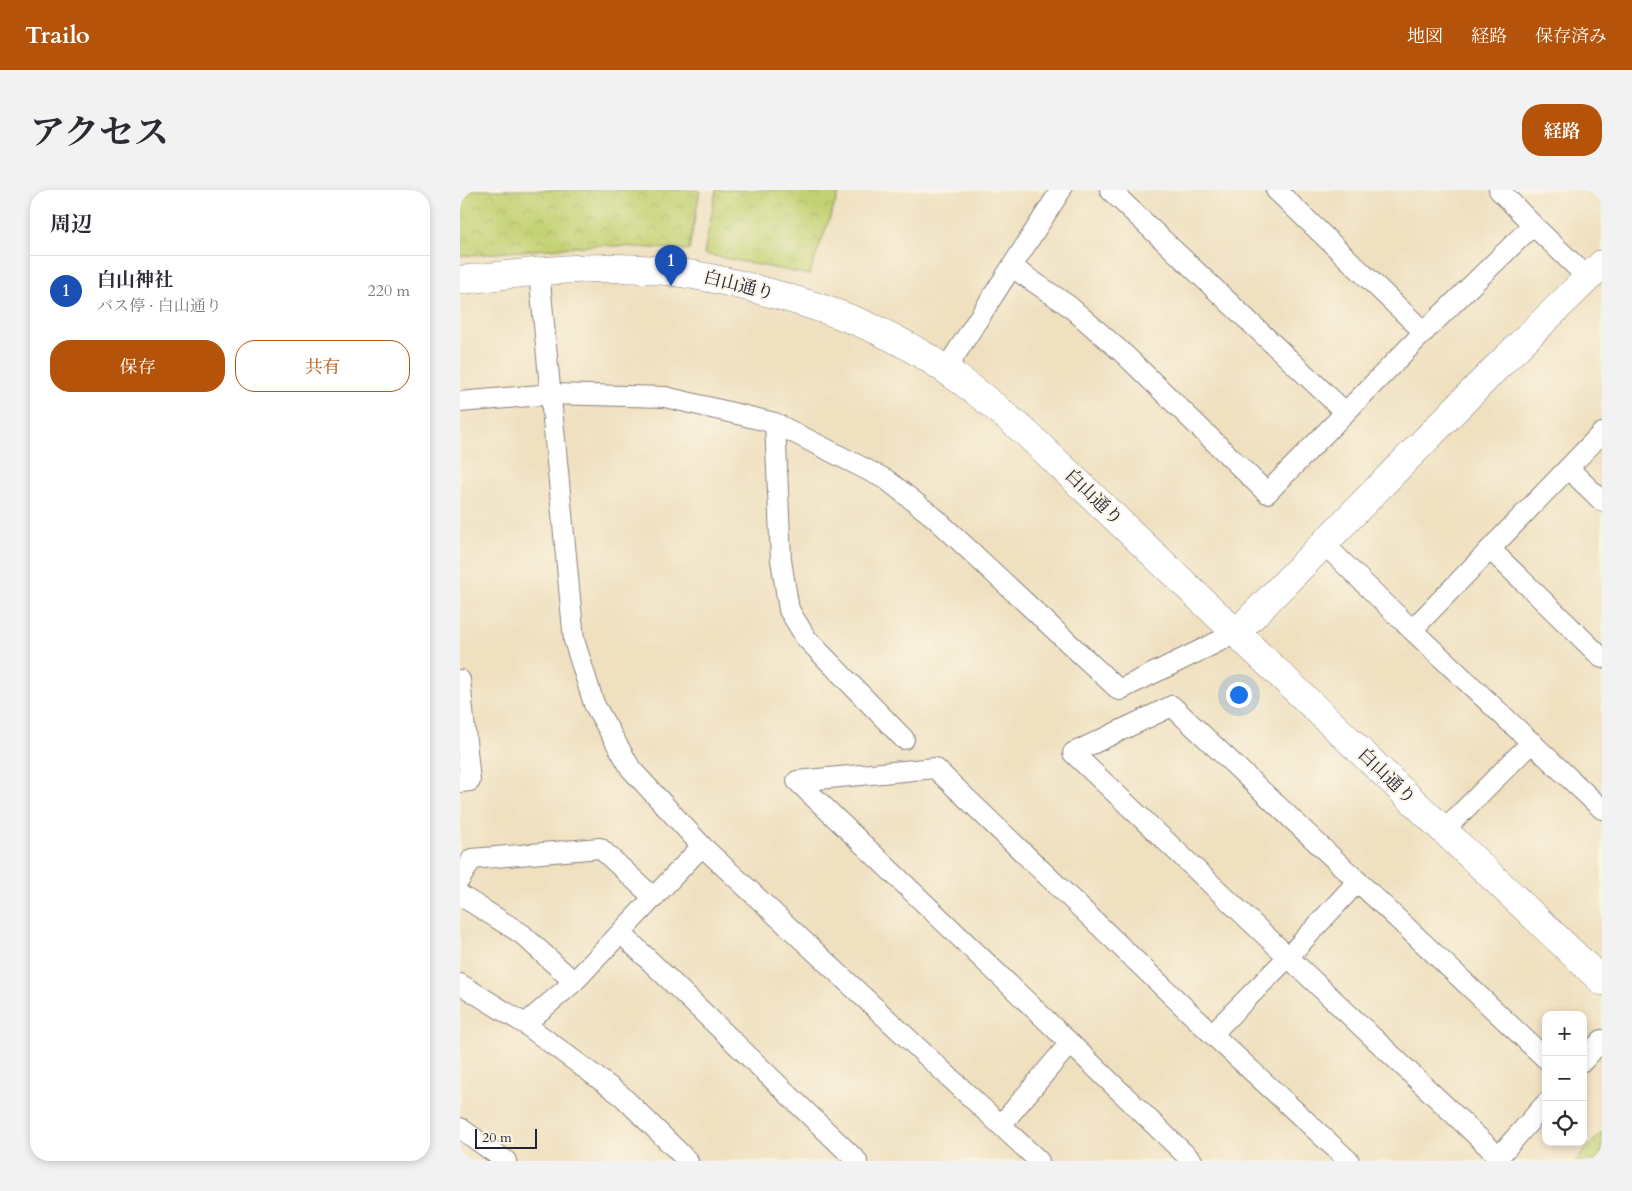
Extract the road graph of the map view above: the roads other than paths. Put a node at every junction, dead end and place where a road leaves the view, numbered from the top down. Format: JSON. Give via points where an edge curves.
{"nodes":[{"id":1,"x":1061,"y":190,"type":"edge"},
{"id":2,"x":1110,"y":190,"type":"edge"},
{"id":3,"x":1276,"y":190,"type":"edge"},
{"id":4,"x":1499,"y":190,"type":"edge"},
{"id":5,"x":1533,"y":225,"type":"junction"},
{"id":6,"x":1012,"y":267,"type":"junction"},
{"id":7,"x":1595,"y":271,"type":"edge"},
{"id":8,"x":538,"y":272,"type":"junction"},
{"id":9,"x":460,"y":280,"type":"edge"},
{"id":10,"x":1424,"y":332,"type":"junction"},
{"id":11,"x":946,"y":370,"type":"junction"},
{"id":12,"x":552,"y":394,"type":"junction"},
{"id":13,"x":460,"y":402,"type":"edge"},
{"id":14,"x":1345,"y":412,"type":"junction"},
{"id":15,"x":775,"y":423,"type":"junction"},
{"id":16,"x":1602,"y":432,"type":"edge"},
{"id":17,"x":1568,"y":468,"type":"junction"},
{"id":18,"x":1602,"y":501,"type":"edge"},
{"id":19,"x":1324,"y":544,"type":"junction"},
{"id":20,"x":1490,"y":548,"type":"junction"},
{"id":21,"x":1412,"y":630,"type":"junction"},
{"id":22,"x":1236,"y":633,"type":"junction"},
{"id":23,"x":1602,"y":658,"type":"edge"},
{"id":24,"x":460,"y":680,"type":"edge"},
{"id":25,"x":904,"y":739,"type":"dead end"},
{"id":26,"x":1532,"y":742,"type":"junction"},
{"id":27,"x":460,"y":782,"type":"edge"},
{"id":28,"x":1602,"y":809,"type":"edge"},
{"id":29,"x":1444,"y":830,"type":"junction"},
{"id":30,"x":702,"y":846,"type":"junction"},
{"id":31,"x":460,"y":880,"type":"edge"},
{"id":32,"x":1358,"y":881,"type":"junction"},
{"id":33,"x":460,"y":895,"type":"edge"},
{"id":34,"x":654,"y":898,"type":"junction"},
{"id":35,"x":620,"y":933,"type":"junction"},
{"id":36,"x":1288,"y":957,"type":"junction"},
{"id":37,"x":1602,"y":980,"type":"edge"},
{"id":38,"x":574,"y":982,"type":"junction"},
{"id":39,"x":460,"y":984,"type":"edge"},
{"id":40,"x":525,"y":1024,"type":"junction"},
{"id":41,"x":1212,"y":1034,"type":"junction"},
{"id":42,"x":1602,"y":1040,"type":"edge"},
{"id":43,"x":1070,"y":1043,"type":"junction"},
{"id":44,"x":1543,"y":1056,"type":"edge"},
{"id":45,"x":1587,"y":1057,"type":"edge"},
{"id":46,"x":1542,"y":1107,"type":"edge"},
{"id":47,"x":1000,"y":1125,"type":"junction"},
{"id":48,"x":460,"y":1128,"type":"edge"},
{"id":49,"x":1496,"y":1158,"type":"edge"},
{"id":50,"x":506,"y":1161,"type":"edge"},
{"id":51,"x":688,"y":1161,"type":"edge"},
{"id":52,"x":857,"y":1161,"type":"edge"},
{"id":53,"x":1039,"y":1161,"type":"edge"},
{"id":54,"x":1192,"y":1161,"type":"edge"},
{"id":55,"x":1349,"y":1161,"type":"edge"}],
"edges":[{"from":1,"to":6,"type":"street"},
{"from":2,"to":14,"type":"street"},
{"from":3,"to":10,"type":"street"},
{"from":4,"to":5,"type":"street"},
{"from":5,"to":7,"type":"street"},
{"from":5,"to":10,"type":"street"},
{"from":6,"to":11,"type":"street"},
{"from":6,"to":14,"type":"street","via":[[1069,306],[1118,349],[1267,492]]},
{"from":7,"to":19,"type":"street"},
{"from":8,"to":9,"type":"street","name":"白山通り"},
{"from":8,"to":11,"type":"street","name":"白山通り","via":[[638,268],[693,274],[747,286],[843,316],[891,337]]},
{"from":8,"to":12,"type":"street"},
{"from":10,"to":14,"type":"street"},
{"from":11,"to":22,"type":"street","name":"白山通り","via":[[1026,433]]},
{"from":12,"to":13,"type":"street"},
{"from":12,"to":15,"type":"street","via":[[665,397]]},
{"from":12,"to":30,"type":"street","via":[[574,640],[594,704],[631,769]]},
{"from":15,"to":22,"type":"street","via":[[887,480],[941,524],[1119,690]]},
{"from":15,"to":25,"type":"street","via":[[781,560],[789,610],[806,638]]},
{"from":16,"to":17,"type":"street"},
{"from":17,"to":18,"type":"street"},
{"from":17,"to":20,"type":"street"},
{"from":19,"to":21,"type":"street"},
{"from":19,"to":22,"type":"street"},
{"from":20,"to":21,"type":"street"},
{"from":20,"to":23,"type":"street"},
{"from":21,"to":26,"type":"street"},
{"from":22,"to":29,"type":"street","name":"白山通り"},
{"from":24,"to":27,"type":"street","via":[[470,781]]},
{"from":26,"to":28,"type":"street"},
{"from":26,"to":29,"type":"street"},
{"from":29,"to":37,"type":"street","name":"白山通り"},
{"from":30,"to":34,"type":"street"},
{"from":30,"to":47,"type":"street"},
{"from":31,"to":34,"type":"street","via":[[472,859],[600,848]]},
{"from":32,"to":36,"type":"street"},
{"from":32,"to":36,"type":"street","via":[[1172,706],[1072,753]]},
{"from":32,"to":44,"type":"street"},
{"from":33,"to":38,"type":"street","via":[[522,934]]},
{"from":34,"to":35,"type":"street"},
{"from":35,"to":38,"type":"street"},
{"from":35,"to":52,"type":"street"},
{"from":36,"to":41,"type":"street"},
{"from":36,"to":49,"type":"street"},
{"from":38,"to":40,"type":"street"},
{"from":39,"to":40,"type":"street"},
{"from":40,"to":51,"type":"street","via":[[622,1096]]},
{"from":41,"to":43,"type":"street","via":[[935,768],[796,781]]},
{"from":41,"to":55,"type":"street"},
{"from":42,"to":45,"type":"street"},
{"from":43,"to":47,"type":"street"},
{"from":43,"to":54,"type":"street"},
{"from":46,"to":49,"type":"street"},
{"from":47,"to":53,"type":"street"},
{"from":48,"to":50,"type":"street"}]}
